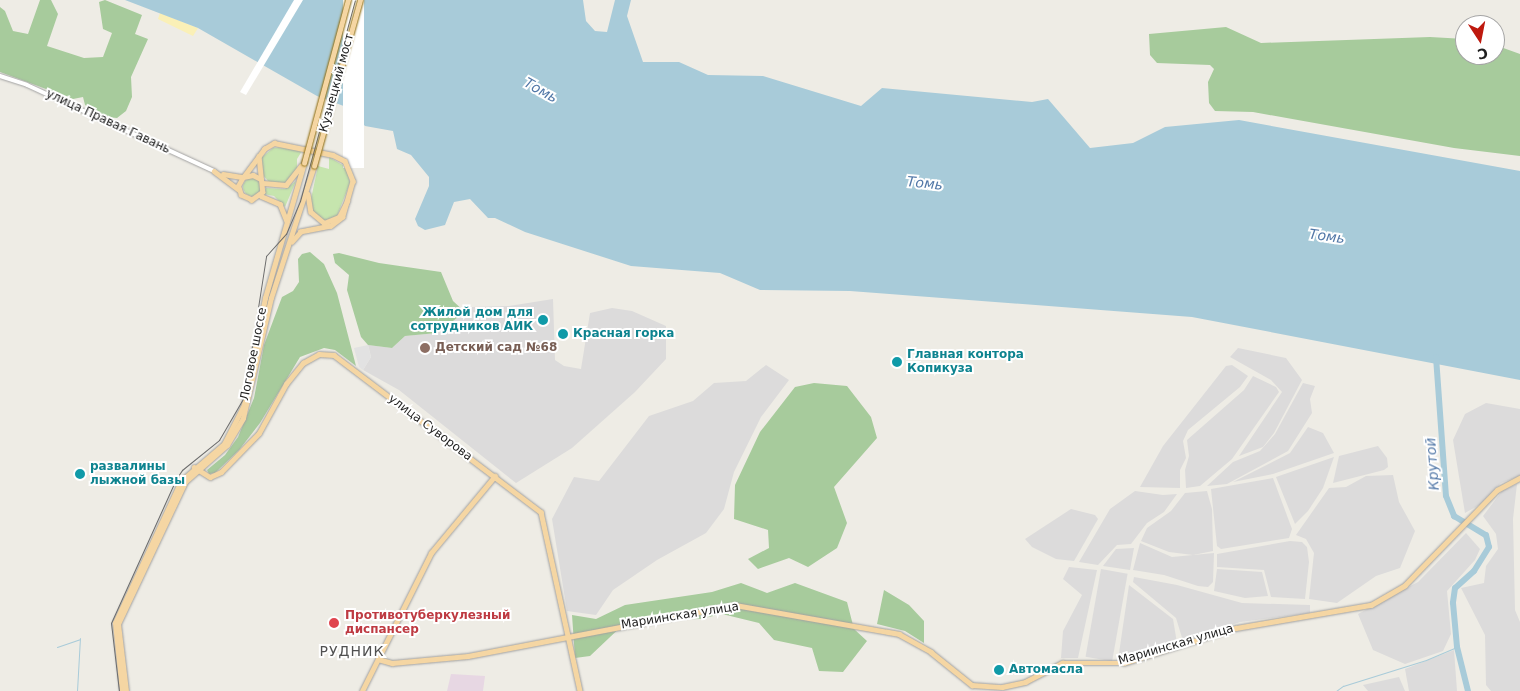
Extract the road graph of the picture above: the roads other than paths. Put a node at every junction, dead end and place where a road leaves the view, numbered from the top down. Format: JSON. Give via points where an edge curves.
{"nodes":[{"id":1,"x":348,"y":0,"type":"edge"},
{"id":2,"x":360,"y":0,"type":"edge"},
{"id":3,"x":0,"y":76,"type":"edge"},
{"id":4,"x":260,"y":155,"type":"junction"},
{"id":5,"x":304,"y":163,"type":"junction"},
{"id":6,"x":314,"y":166,"type":"joint"},
{"id":7,"x":214,"y":172,"type":"junction"},
{"id":8,"x":244,"y":177,"type":"junction"},
{"id":9,"x":262,"y":181,"type":"junction"},
{"id":10,"x":238,"y":189,"type":"junction"},
{"id":11,"x":308,"y":192,"type":"junction"},
{"id":12,"x":261,"y":196,"type":"junction"},
{"id":13,"x":350,"y":196,"type":"junction"},
{"id":14,"x":288,"y":221,"type":"junction"},
{"id":15,"x":289,"y":246,"type":"junction"},
{"id":16,"x":196,"y":468,"type":"junction"},
{"id":17,"x":495,"y":476,"type":"junction"},
{"id":18,"x":1520,"y":478,"type":"edge"},
{"id":19,"x":569,"y":634,"type":"junction"},
{"id":20,"x":378,"y":659,"type":"junction"},
{"id":21,"x":124,"y":691,"type":"edge"},
{"id":22,"x":362,"y":691,"type":"edge"},
{"id":23,"x":580,"y":691,"type":"edge"}],
"edges":[{"from":1,"to":5,"type":"main road","name":"Кузнецкий мост","bridge":true},
{"from":2,"to":6,"type":"main road","name":"Кузнецкий мост","bridge":true},
{"from":3,"to":7,"type":"street","name":"улица Правая Гавань","via":[[27,85]]},
{"from":4,"to":8,"type":"main road"},
{"from":4,"to":9,"type":"main road"},
{"from":4,"to":13,"type":"main road","via":[[271,144],[280,143],[340,158],[352,172]]},
{"from":5,"to":9,"type":"main road","via":[[286,185]]},
{"from":5,"to":14,"type":"main road","name":"Логовое шоссе"},
{"from":6,"to":11,"type":"main road","name":"Логовое шоссе"},
{"from":7,"to":8,"type":"main road","name":"улица Правая Гавань"},
{"from":7,"to":10,"type":"main road","name":"улица Правая Гавань"},
{"from":8,"to":9,"type":"main road","via":[[253,174]]},
{"from":8,"to":10,"type":"main road"},
{"from":9,"to":12,"type":"main road"},
{"from":10,"to":12,"type":"main road","via":[[247,199]]},
{"from":11,"to":13,"type":"main road","via":[[311,212],[324,222],[339,216]]},
{"from":11,"to":15,"type":"main road","name":"Логовое шоссе"},
{"from":12,"to":14,"type":"main road","via":[[280,204]]},
{"from":13,"to":15,"type":"main road","via":[[339,222],[301,232]]},
{"from":14,"to":16,"type":"main road","name":"Логовое шоссе","via":[[265,298],[244,405],[224,444]]},
{"from":15,"to":16,"type":"main road","name":"Логовое шоссе","via":[[271,298],[243,418],[222,450]]},
{"from":16,"to":17,"type":"main road","name":"улица Суворова","via":[[210,477],[221,472],[259,432],[286,384],[303,363],[324,354],[338,358]]},
{"from":16,"to":21,"type":"main road","name":"Логовое шоссе","via":[[181,481],[115,623]]},
{"from":17,"to":19,"type":"main road","name":"улица Суворова","via":[[535,505],[543,515]]},
{"from":17,"to":20,"type":"main road","via":[[431,553]]},
{"from":18,"to":19,"type":"main road","name":"Мариинская улица","via":[[1504,484],[1405,585],[1371,605],[1236,628],[1124,663],[1062,663],[1025,682],[992,688],[972,685],[931,652],[899,634],[754,606],[735,604]]},
{"from":19,"to":20,"type":"main road","name":"Мариинская улица","via":[[468,656],[392,663]]},
{"from":19,"to":23,"type":"main road","name":"улица Суворова"},
{"from":20,"to":22,"type":"main road"}]}
